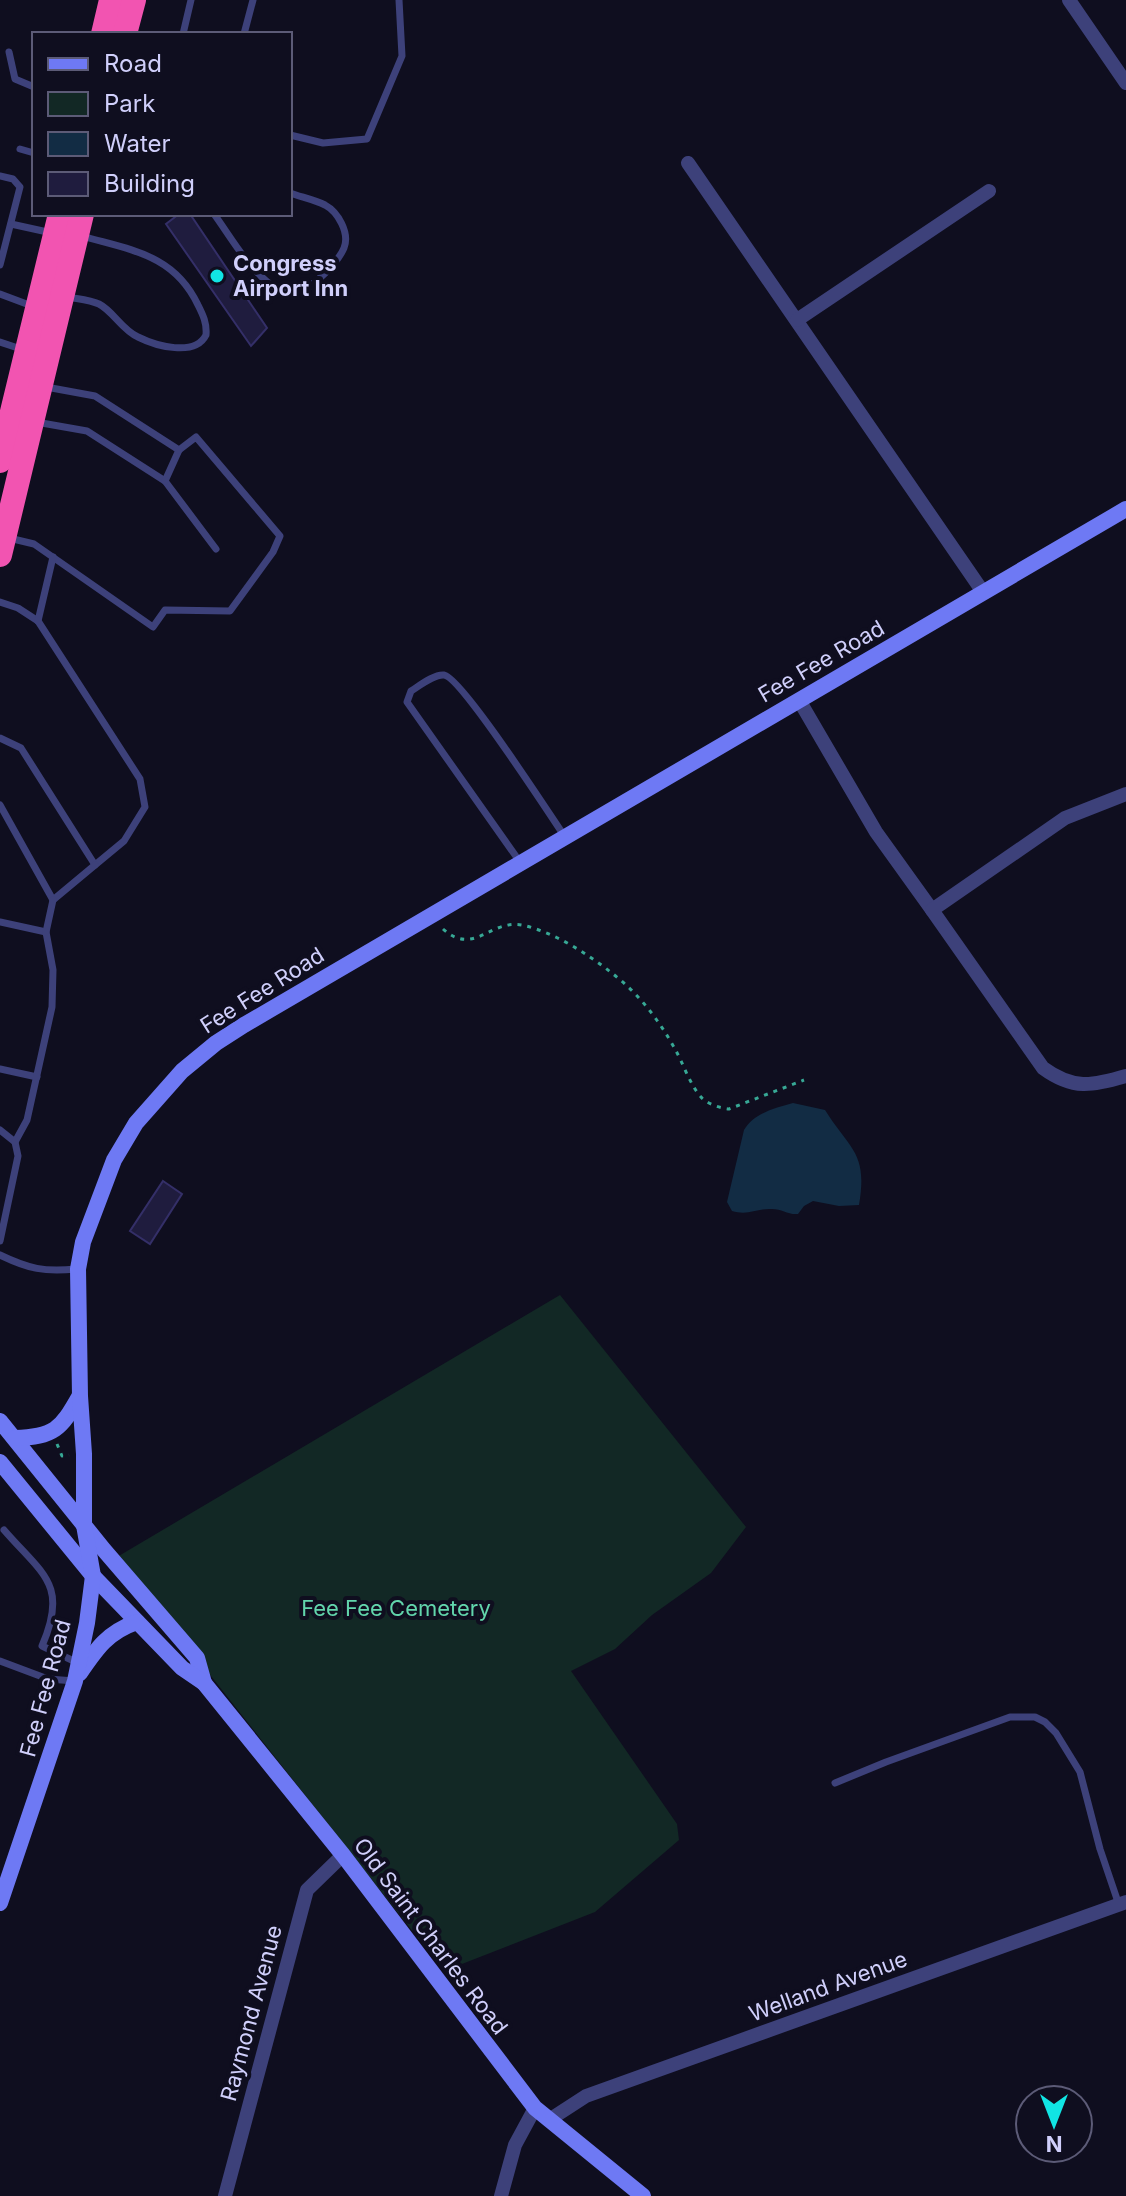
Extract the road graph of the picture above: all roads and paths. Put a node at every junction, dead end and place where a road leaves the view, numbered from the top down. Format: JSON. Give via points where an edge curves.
{"nodes":[{"id":1,"x":111,"y":0,"type":"edge"},
{"id":2,"x":134,"y":0,"type":"edge"},
{"id":3,"x":191,"y":0,"type":"edge"},
{"id":4,"x":253,"y":0,"type":"edge"},
{"id":5,"x":399,"y":0,"type":"edge"},
{"id":6,"x":1069,"y":0,"type":"edge"},
{"id":7,"x":103,"y":32,"type":"edge"},
{"id":8,"x":126,"y":32,"type":"edge"},
{"id":9,"x":183,"y":32,"type":"edge"},
{"id":10,"x":245,"y":32,"type":"edge"},
{"id":11,"x":9,"y":52,"type":"dead end"},
{"id":12,"x":1126,"y":83,"type":"edge"},
{"id":13,"x":32,"y":86,"type":"edge"},
{"id":14,"x":292,"y":135,"type":"edge"},
{"id":15,"x":20,"y":149,"type":"dead end"},
{"id":16,"x":32,"y":152,"type":"edge"},
{"id":17,"x":688,"y":163,"type":"dead end"},
{"id":18,"x":0,"y":176,"type":"edge"},
{"id":19,"x":989,"y":191,"type":"dead end"},
{"id":20,"x":292,"y":194,"type":"edge"},
{"id":21,"x":216,"y":216,"type":"edge"},
{"id":22,"x":11,"y":224,"type":"junction"},
{"id":23,"x":69,"y":224,"type":"edge"},
{"id":24,"x":0,"y":265,"type":"edge"},
{"id":25,"x":0,"y":294,"type":"edge"},
{"id":26,"x":62,"y":296,"type":"junction"},
{"id":27,"x":38,"y":307,"type":"junction"},
{"id":28,"x":797,"y":320,"type":"junction"},
{"id":29,"x":0,"y":342,"type":"edge"},
{"id":30,"x":27,"y":351,"type":"junction"},
{"id":31,"x":40,"y":386,"type":"junction"},
{"id":32,"x":32,"y":421,"type":"junction"},
{"id":33,"x":2,"y":447,"type":"edge"},
{"id":34,"x":179,"y":450,"type":"junction"},
{"id":35,"x":165,"y":481,"type":"junction"},
{"id":36,"x":1126,"y":509,"type":"edge"},
{"id":37,"x":2,"y":546,"type":"edge"},
{"id":38,"x":216,"y":549,"type":"dead end"},
{"id":39,"x":53,"y":557,"type":"junction"},
{"id":40,"x":983,"y":592,"type":"junction"},
{"id":41,"x":0,"y":602,"type":"edge"},
{"id":42,"x":38,"y":621,"type":"junction"},
{"id":43,"x":799,"y":700,"type":"junction"},
{"id":44,"x":1,"y":738,"type":"edge"},
{"id":45,"x":0,"y":751,"type":"edge"},
{"id":46,"x":1126,"y":794,"type":"edge"},
{"id":47,"x":0,"y":805,"type":"edge"},
{"id":48,"x":565,"y":837,"type":"junction"},
{"id":49,"x":520,"y":862,"type":"junction"},
{"id":50,"x":95,"y":865,"type":"junction"},
{"id":51,"x":53,"y":900,"type":"junction"},
{"id":52,"x":932,"y":910,"type":"junction"},
{"id":53,"x":429,"y":915,"type":"junction"},
{"id":54,"x":0,"y":922,"type":"edge"},
{"id":55,"x":46,"y":932,"type":"junction"},
{"id":56,"x":0,"y":1069,"type":"edge"},
{"id":57,"x":1126,"y":1076,"type":"edge"},
{"id":58,"x":37,"y":1077,"type":"junction"},
{"id":59,"x":804,"y":1080,"type":"dead end"},
{"id":60,"x":0,"y":1130,"type":"edge"},
{"id":61,"x":15,"y":1142,"type":"junction"},
{"id":62,"x":0,"y":1241,"type":"edge"},
{"id":63,"x":0,"y":1255,"type":"edge"},
{"id":64,"x":78,"y":1269,"type":"junction"},
{"id":65,"x":80,"y":1396,"type":"junction"},
{"id":66,"x":0,"y":1421,"type":"edge"},
{"id":67,"x":15,"y":1438,"type":"junction"},
{"id":68,"x":56,"y":1440,"type":"dead end"},
{"id":69,"x":70,"y":1455,"type":"dead end"},
{"id":70,"x":3,"y":1472,"type":"edge"},
{"id":71,"x":84,"y":1525,"type":"junction"},
{"id":72,"x":1,"y":1528,"type":"edge"},
{"id":73,"x":93,"y":1576,"type":"junction"},
{"id":74,"x":137,"y":1622,"type":"junction"},
{"id":75,"x":0,"y":1661,"type":"edge"},
{"id":76,"x":78,"y":1663,"type":"junction"},
{"id":77,"x":75,"y":1681,"type":"junction"},
{"id":78,"x":204,"y":1683,"type":"junction"},
{"id":79,"x":835,"y":1783,"type":"dead end"},
{"id":80,"x":343,"y":1855,"type":"junction"},
{"id":81,"x":0,"y":1903,"type":"edge"},
{"id":82,"x":1122,"y":1904,"type":"edge"},
{"id":83,"x":535,"y":2108,"type":"junction"},
{"id":84,"x":549,"y":2120,"type":"junction"},
{"id":85,"x":225,"y":2196,"type":"edge"},
{"id":86,"x":501,"y":2196,"type":"edge"},
{"id":87,"x":643,"y":2196,"type":"edge"}],
"edges":[{"from":1,"to":7,"type":"highway"},
{"from":2,"to":8,"type":"highway"},
{"from":3,"to":9,"type":"lane"},
{"from":4,"to":10,"type":"lane"},
{"from":5,"to":14,"type":"lane","via":[[402,56],[367,139],[323,143]]},
{"from":6,"to":12,"type":"street"},
{"from":11,"to":13,"type":"lane","via":[[15,79]]},
{"from":15,"to":16,"type":"lane"},
{"from":17,"to":28,"type":"street"},
{"from":18,"to":22,"type":"lane","via":[[20,187]]},
{"from":19,"to":28,"type":"street"},
{"from":20,"to":21,"type":"lane","via":[[327,206],[345,236],[344,248],[330,266],[299,293],[286,294],[262,278]]},
{"from":22,"to":23,"type":"lane"},
{"from":22,"to":24,"type":"lane"},
{"from":23,"to":26,"type":"highway"},
{"from":23,"to":26,"type":"lane","via":[[151,256],[179,274],[205,320],[206,335],[197,346],[183,349],[138,337],[101,305]]},
{"from":23,"to":27,"type":"highway"},
{"from":25,"to":27,"type":"lane"},
{"from":26,"to":31,"type":"highway"},
{"from":27,"to":30,"type":"highway"},
{"from":28,"to":40,"type":"street"},
{"from":29,"to":30,"type":"lane"},
{"from":30,"to":33,"type":"highway"},
{"from":31,"to":32,"type":"highway"},
{"from":31,"to":34,"type":"lane","via":[[95,396]]},
{"from":32,"to":35,"type":"lane","via":[[87,431]]},
{"from":32,"to":37,"type":"highway"},
{"from":34,"to":35,"type":"lane"},
{"from":34,"to":39,"type":"lane","via":[[196,437],[280,536],[230,611],[165,610],[153,627]]},
{"from":35,"to":38,"type":"lane"},
{"from":36,"to":40,"type":"street","name":"Fee Fee Road"},
{"from":37,"to":39,"type":"lane","via":[[34,544]]},
{"from":39,"to":42,"type":"lane"},
{"from":40,"to":43,"type":"street","name":"Fee Fee Road"},
{"from":41,"to":42,"type":"lane"},
{"from":42,"to":50,"type":"lane","via":[[140,779],[145,807],[124,841]]},
{"from":43,"to":48,"type":"street","name":"Fee Fee Road"},
{"from":43,"to":52,"type":"street","via":[[876,832]]},
{"from":44,"to":45,"type":"lane"},
{"from":44,"to":50,"type":"lane","via":[[21,748]]},
{"from":46,"to":52,"type":"street","via":[[1065,818]]},
{"from":47,"to":51,"type":"lane"},
{"from":48,"to":49,"type":"street","name":"Fee Fee Road"},
{"from":48,"to":49,"type":"lane","via":[[474,705],[452,679],[439,675],[411,691],[407,702]]},
{"from":49,"to":53,"type":"street","name":"Fee Fee Road"},
{"from":50,"to":51,"type":"lane"},
{"from":51,"to":55,"type":"lane"},
{"from":52,"to":57,"type":"street","via":[[1043,1068],[1076,1085]]},
{"from":53,"to":59,"type":"path","via":[[461,940],[520,925],[556,938],[602,965],[648,1008],[701,1098],[719,1108],[729,1109]]},
{"from":53,"to":64,"type":"street","name":"Fee Fee Road","via":[[244,1025],[182,1071],[148,1107],[114,1160]]},
{"from":54,"to":55,"type":"lane"},
{"from":55,"to":58,"type":"lane","via":[[52,1007]]},
{"from":56,"to":58,"type":"lane"},
{"from":58,"to":61,"type":"lane","via":[[27,1120]]},
{"from":60,"to":61,"type":"lane"},
{"from":61,"to":62,"type":"lane","via":[[18,1156]]},
{"from":63,"to":64,"type":"lane","via":[[27,1268]]},
{"from":64,"to":65,"type":"street","name":"Fee Fee Road"},
{"from":65,"to":67,"type":"street","via":[[59,1428],[41,1437]]},
{"from":65,"to":71,"type":"street","name":"Fee Fee Road"},
{"from":66,"to":67,"type":"street","name":"Old Saint Charles Road"},
{"from":67,"to":71,"type":"street","name":"Old Saint Charles Road"},
{"from":68,"to":69,"type":"path","via":[[62,1456]]},
{"from":70,"to":73,"type":"street","name":"Old Saint Charles Road"},
{"from":71,"to":73,"type":"street","name":"Fee Fee Road"},
{"from":71,"to":78,"type":"street","name":"Old Saint Charles Road","via":[[197,1658]]},
{"from":72,"to":76,"type":"lane","via":[[52,1589],[53,1621],[42,1646]]},
{"from":73,"to":74,"type":"street","name":"Old Saint Charles Road"},
{"from":73,"to":76,"type":"street","name":"Fee Fee Road"},
{"from":74,"to":77,"type":"street","via":[[118,1628]]},
{"from":74,"to":78,"type":"street","name":"Old Saint Charles Road"},
{"from":75,"to":77,"type":"lane","via":[[48,1679]]},
{"from":76,"to":77,"type":"street","name":"Fee Fee Road"},
{"from":77,"to":81,"type":"street","name":"Fee Fee Road"},
{"from":78,"to":80,"type":"street","name":"Old Saint Charles Road"},
{"from":79,"to":82,"type":"lane","via":[[1010,1717],[1035,1717],[1056,1733],[1080,1772],[1100,1849]]},
{"from":80,"to":83,"type":"street","name":"Old Saint Charles Road"},
{"from":80,"to":85,"type":"street","name":"Raymond Avenue","via":[[307,1890]]},
{"from":82,"to":84,"type":"street","name":"Welland Avenue","via":[[586,2096]]},
{"from":83,"to":84,"type":"street","name":"Old Saint Charles Road"},
{"from":83,"to":86,"type":"street","via":[[515,2145]]},
{"from":84,"to":87,"type":"street","name":"Old Saint Charles Road"}]}
